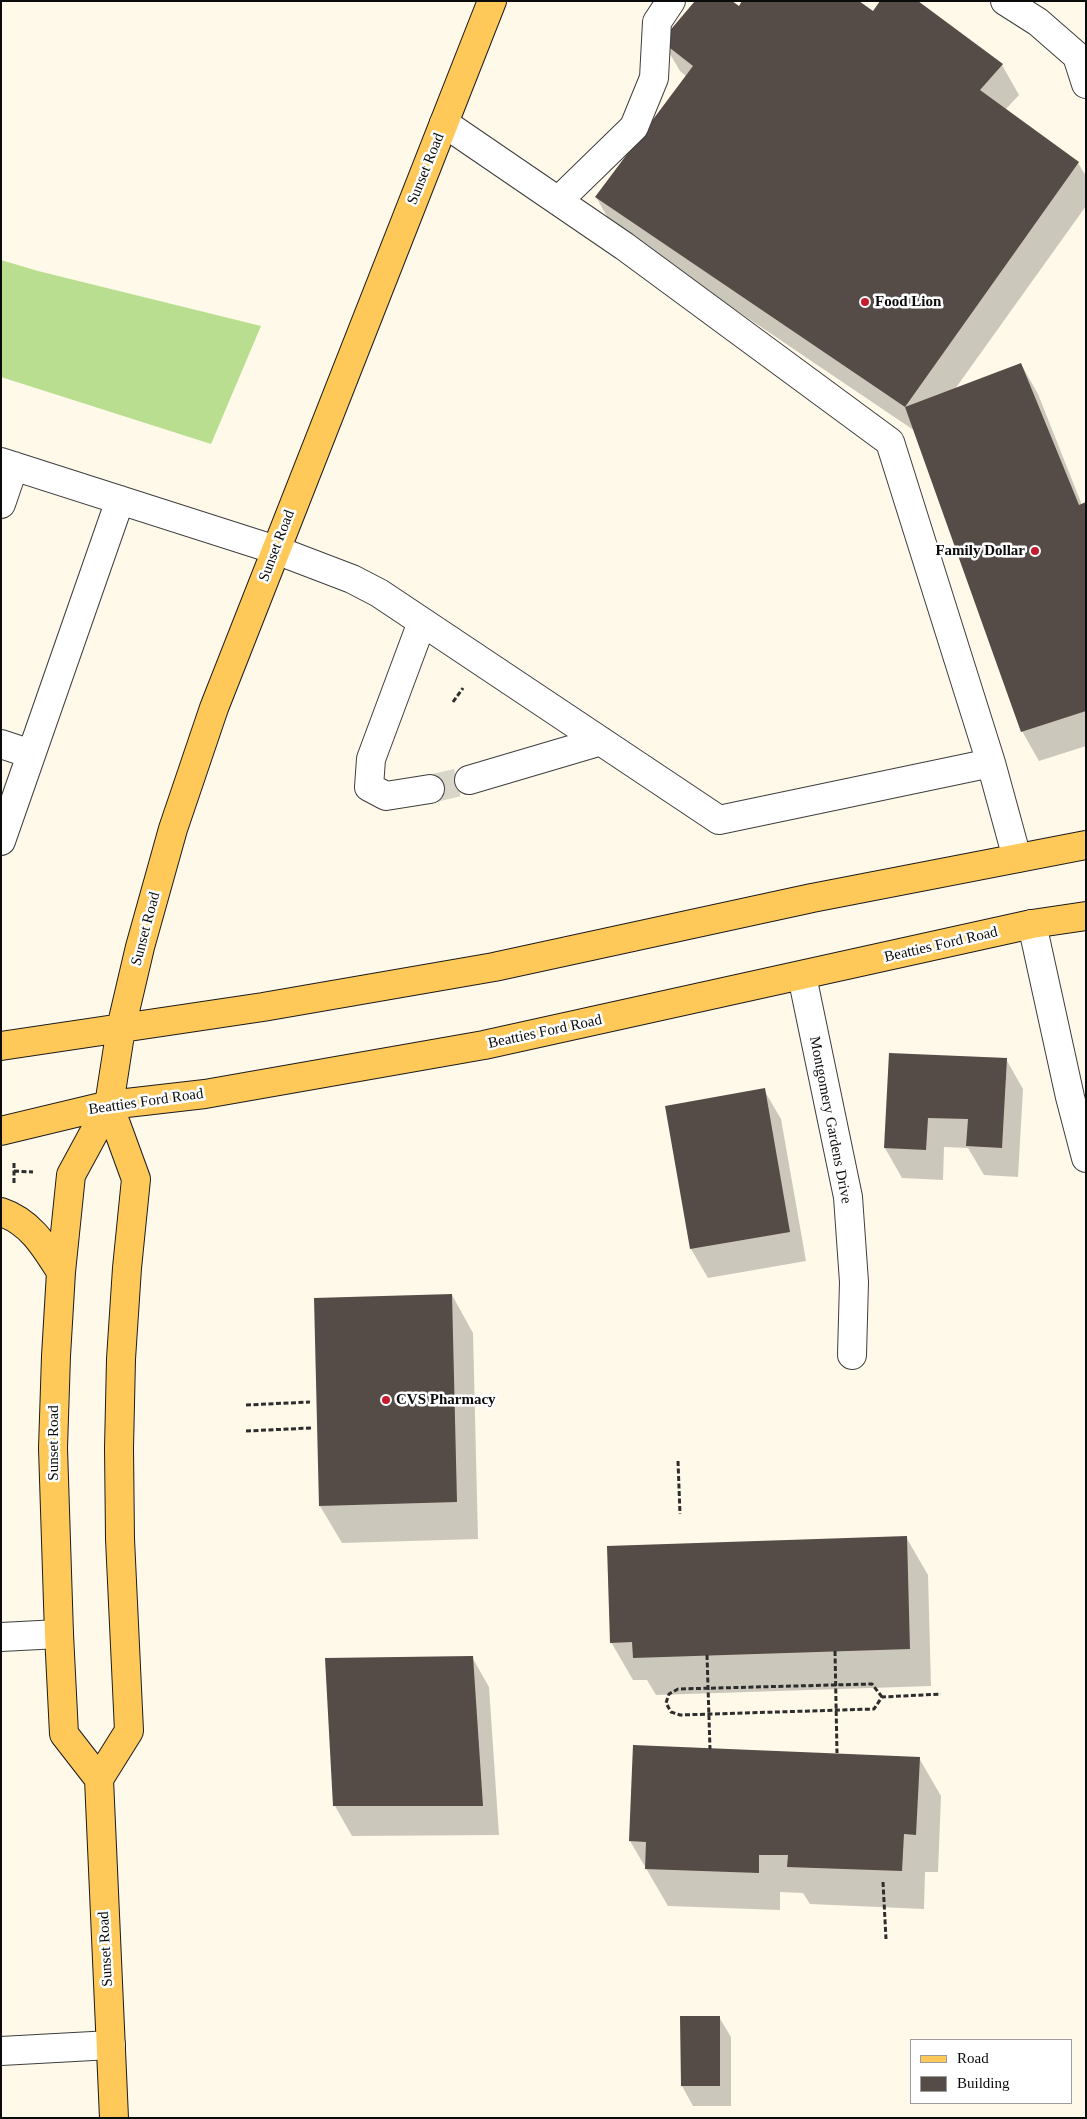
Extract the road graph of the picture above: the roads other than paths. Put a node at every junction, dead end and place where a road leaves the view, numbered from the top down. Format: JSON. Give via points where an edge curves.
{"nodes":[{"id":1,"x":492,"y":1,"type":"edge"},
{"id":2,"x":671,"y":1,"type":"edge"},
{"id":3,"x":1005,"y":1,"type":"edge"},
{"id":4,"x":1086,"y":84,"type":"edge"},
{"id":5,"x":444,"y":124,"type":"junction"},
{"id":6,"x":558,"y":201,"type":"junction"},
{"id":7,"x":8,"y":464,"type":"edge"},
{"id":8,"x":120,"y":500,"type":"junction"},
{"id":9,"x":1,"y":504,"type":"edge"},
{"id":10,"x":276,"y":550,"type":"junction"},
{"id":11,"x":422,"y":622,"type":"junction"},
{"id":12,"x":601,"y":741,"type":"junction"},
{"id":13,"x":1,"y":744,"type":"edge"},
{"id":14,"x":31,"y":754,"type":"junction"},
{"id":15,"x":991,"y":762,"type":"junction"},
{"id":16,"x":469,"y":780,"type":"tunnel mouth"},
{"id":17,"x":430,"y":789,"type":"tunnel mouth"},
{"id":18,"x":4,"y":827,"type":"edge"},
{"id":19,"x":1086,"y":845,"type":"edge"},
{"id":20,"x":1016,"y":858,"type":"junction"},
{"id":21,"x":1086,"y":916,"type":"edge"},
{"id":22,"x":1032,"y":924,"type":"junction"},
{"id":23,"x":802,"y":976,"type":"junction"},
{"id":24,"x":121,"y":1028,"type":"junction"},
{"id":25,"x":1,"y":1046,"type":"edge"},
{"id":26,"x":108,"y":1105,"type":"junction"},
{"id":27,"x":1,"y":1131,"type":"edge"},
{"id":28,"x":1086,"y":1158,"type":"edge"},
{"id":29,"x":7,"y":1201,"type":"edge"},
{"id":30,"x":61,"y":1272,"type":"junction"},
{"id":31,"x":852,"y":1355,"type":"dead end"},
{"id":32,"x":59,"y":1634,"type":"junction"},
{"id":33,"x":1,"y":1637,"type":"edge"},
{"id":34,"x":99,"y":1779,"type":"junction"},
{"id":35,"x":111,"y":2044,"type":"junction"},
{"id":36,"x":1,"y":2051,"type":"edge"},
{"id":37,"x":114,"y":2118,"type":"edge"}],
"edges":[{"from":1,"to":5,"type":"main road","name":"Sunset Road"},
{"from":2,"to":6,"type":"street","via":[[657,22],[654,78],[634,127]]},
{"from":3,"to":4,"type":"street","via":[[1038,22],[1077,56]]},
{"from":5,"to":6,"type":"street"},
{"from":5,"to":10,"type":"main road","name":"Sunset Road"},
{"from":6,"to":15,"type":"street","via":[[890,442]]},
{"from":7,"to":8,"type":"street"},
{"from":7,"to":9,"type":"street"},
{"from":8,"to":10,"type":"street"},
{"from":8,"to":14,"type":"street"},
{"from":10,"to":11,"type":"street","via":[[352,579]]},
{"from":10,"to":24,"type":"main road","name":"Sunset Road","via":[[214,708],[173,829]]},
{"from":11,"to":12,"type":"street"},
{"from":11,"to":17,"type":"street","via":[[371,759],[369,787],[386,796]]},
{"from":12,"to":15,"type":"street","via":[[719,820]]},
{"from":12,"to":16,"type":"street"},
{"from":13,"to":14,"type":"street"},
{"from":14,"to":18,"type":"street"},
{"from":15,"to":20,"type":"street"},
{"from":19,"to":20,"type":"main road"},
{"from":20,"to":24,"type":"main road","via":[[812,898],[494,967]]},
{"from":21,"to":22,"type":"main road","name":"Beatties Ford Road"},
{"from":22,"to":23,"type":"main road","name":"Beatties Ford Road"},
{"from":22,"to":28,"type":"street"},
{"from":23,"to":26,"type":"main road","name":"Beatties Ford Road","via":[[484,1045],[205,1094]]},
{"from":23,"to":31,"type":"street","name":"Montgomery Gardens Drive","via":[[848,1197],[854,1282]]},
{"from":24,"to":25,"type":"main road"},
{"from":24,"to":26,"type":"main road","name":"Sunset Road"},
{"from":26,"to":27,"type":"main road","name":"Beatties Ford Road"},
{"from":26,"to":30,"type":"main road","name":"Sunset Road","via":[[71,1175]]},
{"from":26,"to":34,"type":"main road","via":[[136,1179],[121,1359],[119,1448],[129,1731]]},
{"from":29,"to":30,"type":"main road","via":[[20,1220],[40,1239]]},
{"from":30,"to":32,"type":"main road","name":"Sunset Road","via":[[53,1448]]},
{"from":32,"to":33,"type":"street"},
{"from":32,"to":34,"type":"main road","name":"Sunset Road","via":[[64,1734]]},
{"from":34,"to":35,"type":"main road","name":"Sunset Road"},
{"from":35,"to":36,"type":"street"},
{"from":35,"to":37,"type":"main road","name":"Sunset Road"}]}
